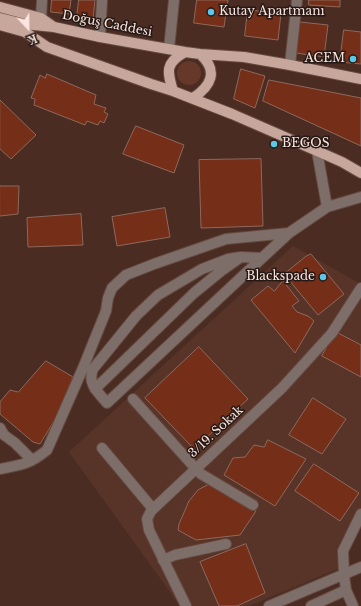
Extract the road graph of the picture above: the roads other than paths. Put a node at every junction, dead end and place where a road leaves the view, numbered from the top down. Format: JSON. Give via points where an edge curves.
{"nodes":[{"id":1,"x":42,"y":0,"type":"edge"},
{"id":2,"x":102,"y":0,"type":"edge"},
{"id":3,"x":174,"y":0,"type":"edge"},
{"id":4,"x":297,"y":0,"type":"edge"},
{"id":5,"x":0,"y":7,"type":"edge"},
{"id":6,"x":0,"y":18,"type":"edge"},
{"id":7,"x":42,"y":18,"type":"junction"},
{"id":8,"x":0,"y":25,"type":"edge"},
{"id":9,"x":54,"y":27,"type":"junction"},
{"id":10,"x":100,"y":37,"type":"junction"},
{"id":11,"x":169,"y":49,"type":"junction"},
{"id":12,"x":185,"y":52,"type":"junction"},
{"id":13,"x":200,"y":54,"type":"junction"},
{"id":14,"x":290,"y":65,"type":"junction"},
{"id":15,"x":361,"y":79,"type":"edge"},
{"id":16,"x":173,"y":91,"type":"junction"},
{"id":17,"x":193,"y":98,"type":"junction"},
{"id":18,"x":317,"y":150,"type":"junction"},
{"id":19,"x":361,"y":173,"type":"edge"},
{"id":20,"x":361,"y":198,"type":"edge"},
{"id":21,"x":327,"y":207,"type":"junction"},
{"id":22,"x":289,"y":233,"type":"junction"},
{"id":23,"x":241,"y":257,"type":"junction"},
{"id":24,"x":262,"y":258,"type":"junction"},
{"id":25,"x":361,"y":288,"type":"edge"},
{"id":26,"x":95,"y":389,"type":"junction"},
{"id":27,"x":133,"y":399,"type":"dead end"},
{"id":28,"x":0,"y":428,"type":"edge"},
{"id":29,"x":102,"y":448,"type":"dead end"},
{"id":30,"x":32,"y":460,"type":"junction"},
{"id":31,"x":0,"y":469,"type":"edge"},
{"id":32,"x":196,"y":469,"type":"junction"},
{"id":33,"x":253,"y":506,"type":"dead end"},
{"id":34,"x":153,"y":509,"type":"junction"},
{"id":35,"x":361,"y":514,"type":"edge"},
{"id":36,"x":226,"y":544,"type":"dead end"},
{"id":37,"x":163,"y":560,"type":"junction"},
{"id":38,"x":361,"y":567,"type":"edge"},
{"id":39,"x":344,"y":575,"type":"junction"},
{"id":40,"x":346,"y":590,"type":"junction"},
{"id":41,"x":186,"y":606,"type":"edge"},
{"id":42,"x":269,"y":606,"type":"edge"},
{"id":43,"x":311,"y":606,"type":"edge"},
{"id":44,"x":353,"y":606,"type":"edge"}],
"edges":[{"from":1,"to":7,"type":"street"},
{"from":2,"to":10,"type":"street"},
{"from":3,"to":11,"type":"street"},
{"from":4,"to":14,"type":"street"},
{"from":5,"to":7,"type":"main road"},
{"from":6,"to":9,"type":"main road","name":"Doğuş Caddesi"},
{"from":7,"to":9,"type":"main road"},
{"from":8,"to":16,"type":"main road","via":[[24,32],[47,48]]},
{"from":9,"to":10,"type":"main road","name":"Doğuş Caddesi"},
{"from":10,"to":11,"type":"main road","name":"Doğuş Caddesi"},
{"from":11,"to":12,"type":"main road","name":"Doğuş Caddesi"},
{"from":12,"to":13,"type":"main road"},
{"from":12,"to":16,"type":"main road","via":[[175,58],[169,70]]},
{"from":13,"to":14,"type":"main road","via":[[244,57]]},
{"from":13,"to":17,"type":"main road","via":[[209,64],[211,77],[205,89]]},
{"from":14,"to":15,"type":"main road"},
{"from":16,"to":17,"type":"main road"},
{"from":17,"to":18,"type":"main road"},
{"from":18,"to":19,"type":"main road"},
{"from":18,"to":21,"type":"street"},
{"from":20,"to":21,"type":"street"},
{"from":21,"to":22,"type":"street"},
{"from":22,"to":24,"type":"street"},
{"from":22,"to":30,"type":"street","via":[[226,239],[126,275],[112,288],[106,311],[47,450]]},
{"from":23,"to":24,"type":"street"},
{"from":23,"to":26,"type":"street","via":[[194,293]]},
{"from":23,"to":26,"type":"street","via":[[202,269],[158,295],[136,316],[93,369],[91,382]]},
{"from":24,"to":26,"type":"street","via":[[107,402]]},
{"from":25,"to":32,"type":"street","name":"3/19. Sokak","via":[[332,333],[282,388]]},
{"from":27,"to":32,"type":"street"},
{"from":28,"to":30,"type":"street","via":[[4,435]]},
{"from":29,"to":34,"type":"street"},
{"from":30,"to":31,"type":"street"},
{"from":32,"to":33,"type":"street"},
{"from":32,"to":34,"type":"street","name":"3/19. Sokak"},
{"from":34,"to":37,"type":"street","via":[[147,519],[149,530]]},
{"from":35,"to":39,"type":"street","via":[[343,551]]},
{"from":36,"to":37,"type":"street"},
{"from":37,"to":41,"type":"street"},
{"from":38,"to":39,"type":"street"},
{"from":39,"to":40,"type":"street"},
{"from":39,"to":42,"type":"street"},
{"from":40,"to":43,"type":"street"},
{"from":40,"to":44,"type":"street"}]}
